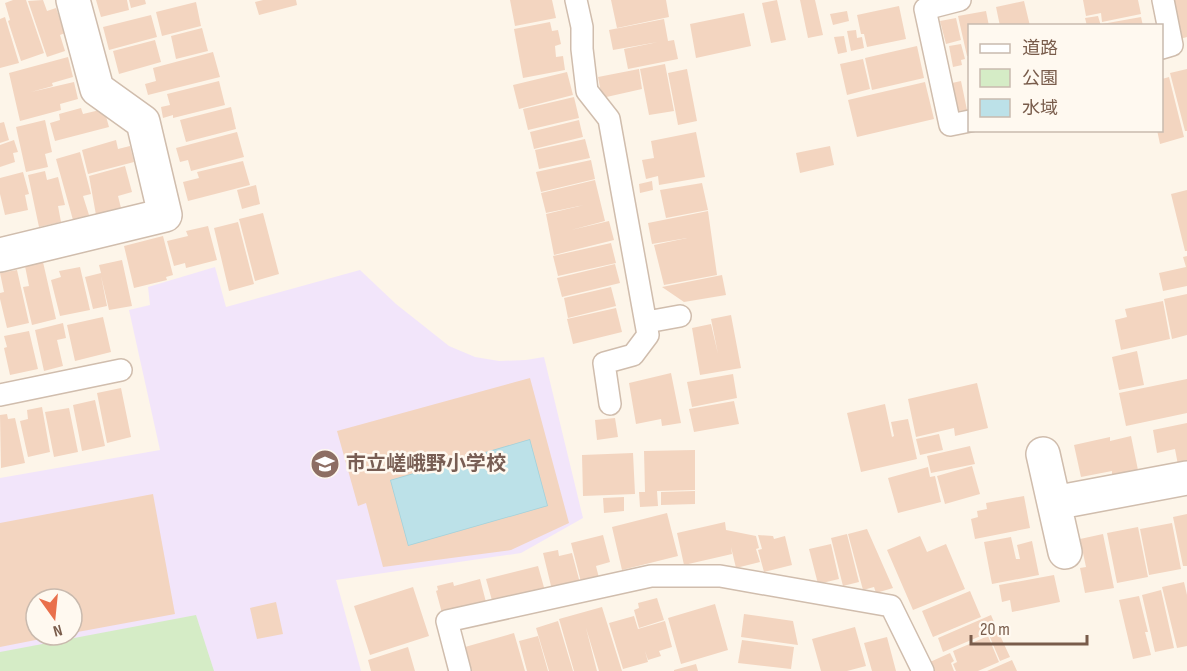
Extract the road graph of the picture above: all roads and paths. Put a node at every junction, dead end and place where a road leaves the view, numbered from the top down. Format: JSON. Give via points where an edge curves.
{"nodes":[{"id":1,"x":73,"y":0,"type":"edge"},
{"id":2,"x":576,"y":0,"type":"edge"},
{"id":3,"x":960,"y":0,"type":"edge"},
{"id":4,"x":1163,"y":0,"type":"edge"},
{"id":5,"x":1163,"y":47,"type":"edge"},
{"id":6,"x":968,"y":121,"type":"edge"},
{"id":7,"x":0,"y":255,"type":"edge"},
{"id":8,"x":680,"y":316,"type":"dead end"},
{"id":9,"x":647,"y":322,"type":"junction"},
{"id":10,"x":121,"y":370,"type":"dead end"},
{"id":11,"x":0,"y":395,"type":"edge"},
{"id":12,"x":610,"y":405,"type":"dead end"},
{"id":13,"x":1043,"y":454,"type":"dead end"},
{"id":14,"x":1187,"y":478,"type":"edge"},
{"id":15,"x":1054,"y":503,"type":"junction"},
{"id":16,"x":1065,"y":552,"type":"dead end"},
{"id":17,"x":460,"y":671,"type":"edge"},
{"id":18,"x":923,"y":671,"type":"edge"}],
"edges":[{"from":1,"to":7,"type":"street","via":[[96,89],[143,122],[165,215]]},
{"from":2,"to":9,"type":"lane","via":[[587,91],[609,120]]},
{"from":3,"to":6,"type":"lane","via":[[925,9],[950,125]]},
{"from":4,"to":5,"type":"lane","via":[[1172,45]]},
{"from":8,"to":9,"type":"lane"},
{"from":9,"to":12,"type":"lane","via":[[648,335],[633,355],[604,363]]},
{"from":10,"to":11,"type":"lane"},
{"from":13,"to":15,"type":"street"},
{"from":14,"to":15,"type":"street"},
{"from":15,"to":16,"type":"street"},
{"from":17,"to":18,"type":"lane","via":[[447,621],[651,576],[720,576],[891,606]]}]}
